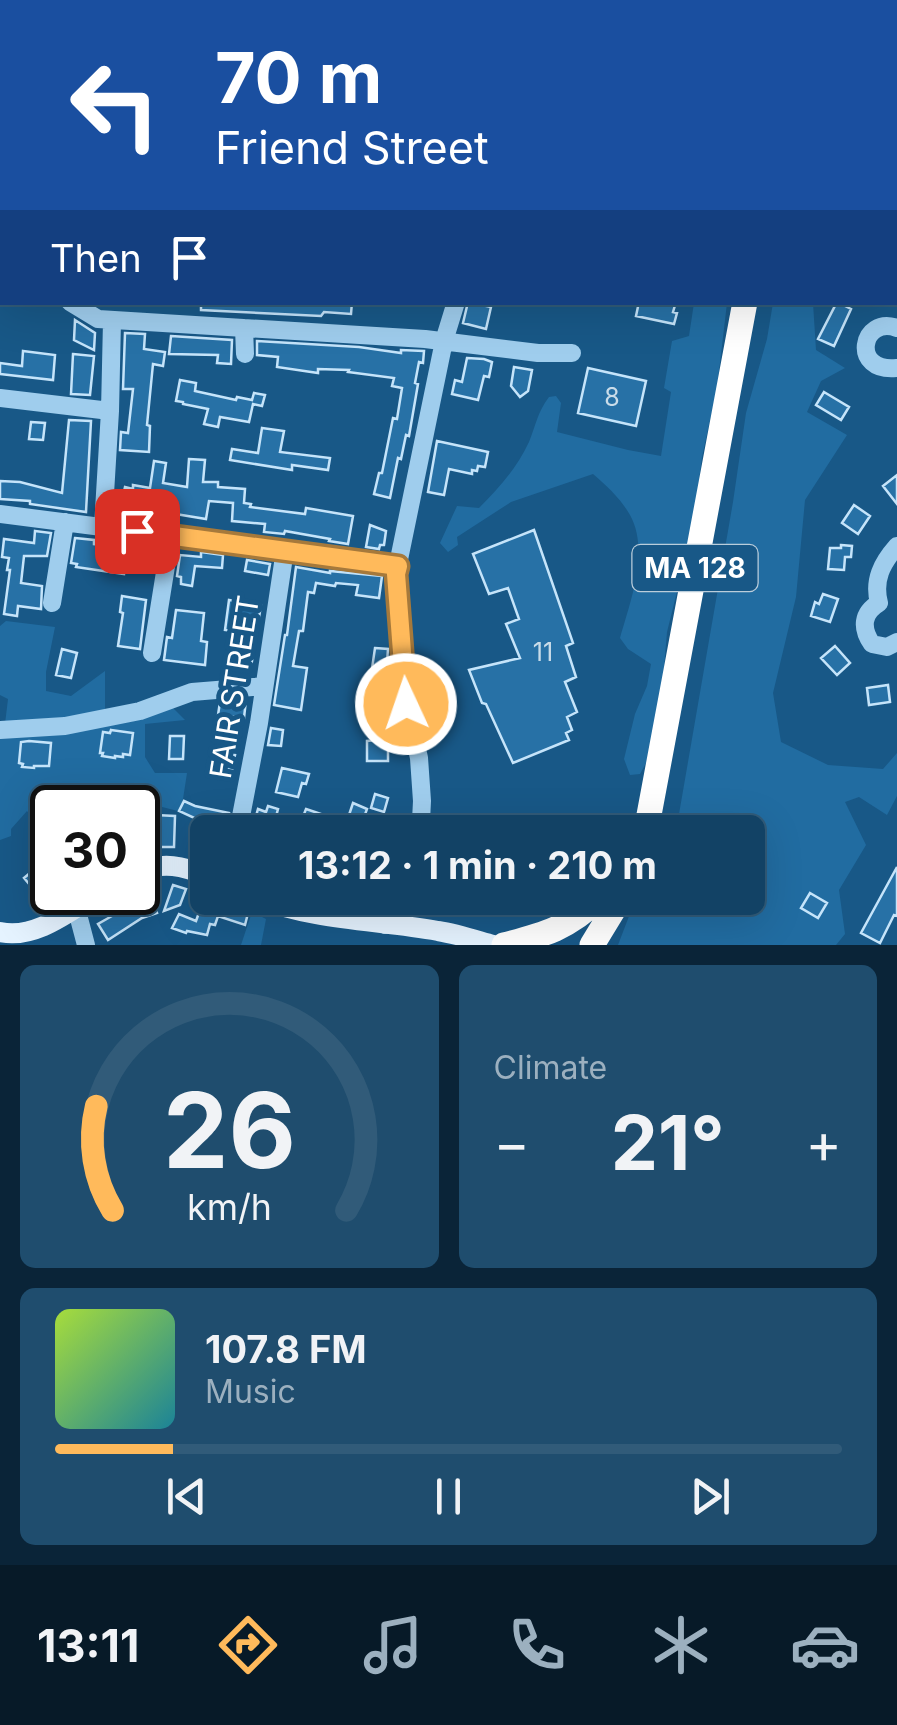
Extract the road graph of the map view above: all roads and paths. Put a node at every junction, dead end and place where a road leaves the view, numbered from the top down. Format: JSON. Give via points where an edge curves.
{"nodes":[{"id":1,"x":75,"y":305,"type":"edge"},
{"id":2,"x":455,"y":305,"type":"edge"},
{"id":3,"x":743,"y":305,"type":"edge"},
{"id":4,"x":112,"y":320,"type":"junction"},
{"id":5,"x":244,"y":328,"type":"junction"},
{"id":6,"x":897,"y":328,"type":"edge"},
{"id":7,"x":444,"y":340,"type":"junction"},
{"id":8,"x":572,"y":353,"type":"dead end"},
{"id":9,"x":245,"y":354,"type":"dead end"},
{"id":10,"x":897,"y":368,"type":"edge"},
{"id":11,"x":0,"y":398,"type":"edge"},
{"id":12,"x":110,"y":410,"type":"junction"},
{"id":13,"x":0,"y":514,"type":"edge"},
{"id":14,"x":65,"y":522,"type":"junction"},
{"id":15,"x":103,"y":527,"type":"junction"},
{"id":16,"x":171,"y":535,"type":"junction"},
{"id":17,"x":897,"y":546,"type":"edge"},
{"id":18,"x":286,"y":550,"type":"junction"},
{"id":19,"x":398,"y":566,"type":"junction"},
{"id":20,"x":52,"y":603,"type":"dead end"},
{"id":21,"x":888,"y":606,"type":"edge"},
{"id":22,"x":897,"y":642,"type":"edge"},
{"id":23,"x":152,"y":653,"type":"dead end"},
{"id":24,"x":264,"y":686,"type":"junction"},
{"id":25,"x":0,"y":730,"type":"edge"},
{"id":26,"x":242,"y":815,"type":"edge"},
{"id":27,"x":422,"y":815,"type":"edge"},
{"id":28,"x":648,"y":815,"type":"edge"},
{"id":29,"x":160,"y":865,"type":"edge"},
{"id":30,"x":190,"y":869,"type":"edge"},
{"id":31,"x":62,"y":915,"type":"edge"},
{"id":32,"x":78,"y":915,"type":"edge"},
{"id":33,"x":325,"y":915,"type":"edge"},
{"id":34,"x":388,"y":915,"type":"edge"},
{"id":35,"x":580,"y":915,"type":"edge"},
{"id":36,"x":605,"y":915,"type":"edge"},
{"id":37,"x":611,"y":915,"type":"edge"},
{"id":38,"x":386,"y":925,"type":"junction"},
{"id":39,"x":0,"y":932,"type":"edge"},
{"id":40,"x":86,"y":945,"type":"edge"},
{"id":41,"x":492,"y":945,"type":"edge"},
{"id":42,"x":504,"y":945,"type":"edge"},
{"id":43,"x":592,"y":945,"type":"edge"},
{"id":44,"x":607,"y":945,"type":"edge"}],
"edges":[{"from":1,"to":4,"type":"street"},
{"from":2,"to":7,"type":"street"},
{"from":3,"to":28,"type":"highway","number":"MA 128"},
{"from":4,"to":5,"type":"street"},
{"from":4,"to":12,"type":"street"},
{"from":5,"to":7,"type":"street"},
{"from":5,"to":9,"type":"street"},
{"from":6,"to":10,"type":"street","via":[[882,326],[865,346],[870,361]]},
{"from":7,"to":8,"type":"street"},
{"from":7,"to":19,"type":"street"},
{"from":11,"to":12,"type":"street"},
{"from":12,"to":15,"type":"street"},
{"from":13,"to":14,"type":"street"},
{"from":14,"to":15,"type":"street"},
{"from":14,"to":20,"type":"street"},
{"from":15,"to":16,"type":"street"},
{"from":16,"to":18,"type":"street"},
{"from":16,"to":23,"type":"street"},
{"from":17,"to":21,"type":"street","via":[[878,576],[876,594]]},
{"from":18,"to":19,"type":"street"},
{"from":18,"to":24,"type":"street","name":"FAIR STREET"},
{"from":19,"to":27,"type":"street","via":[[406,704],[419,758]]},
{"from":21,"to":22,"type":"street","via":[[870,608],[864,621],[868,638],[879,646]]},
{"from":24,"to":25,"type":"street","via":[[192,692],[65,726]]},
{"from":24,"to":26,"type":"street","name":"FAIR STREET"},
{"from":29,"to":30,"type":"main road"},
{"from":31,"to":39,"type":"main road","via":[[35,930]]},
{"from":32,"to":40,"type":"street"},
{"from":33,"to":38,"type":"main road"},
{"from":34,"to":38,"type":"street"},
{"from":35,"to":42,"type":"highway","via":[[544,935]]},
{"from":36,"to":43,"type":"highway"},
{"from":37,"to":44,"type":"highway"},
{"from":38,"to":41,"type":"main road"}]}
